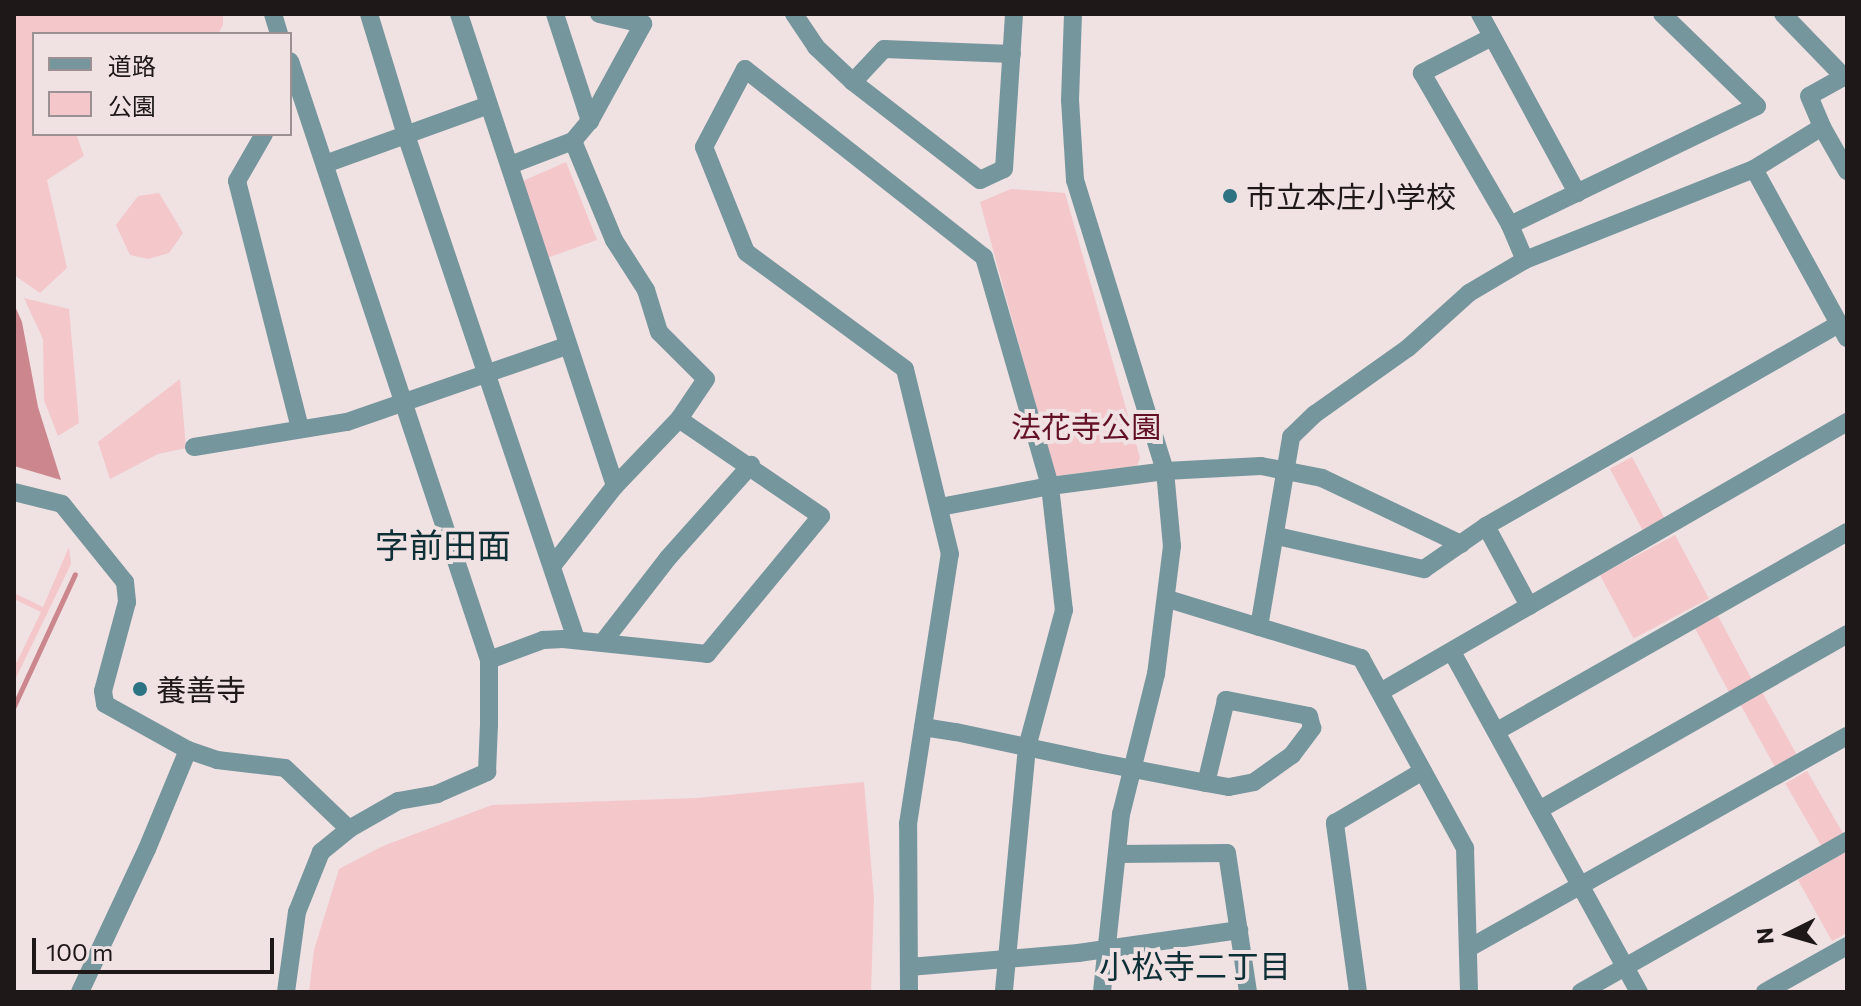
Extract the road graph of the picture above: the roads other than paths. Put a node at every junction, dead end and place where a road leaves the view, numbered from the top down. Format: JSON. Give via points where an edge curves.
{"nodes":[{"id":1,"x":369,"y":14,"type":"edge"},
{"id":2,"x":459,"y":14,"type":"edge"},
{"id":3,"x":555,"y":14,"type":"edge"},
{"id":4,"x":599,"y":14,"type":"edge"},
{"id":5,"x":794,"y":14,"type":"edge"},
{"id":6,"x":1014,"y":14,"type":"edge"},
{"id":7,"x":1073,"y":14,"type":"edge"},
{"id":8,"x":1480,"y":14,"type":"edge"},
{"id":9,"x":1662,"y":14,"type":"edge"},
{"id":10,"x":1783,"y":14,"type":"edge"},
{"id":11,"x":1492,"y":37,"type":"junction"},
{"id":12,"x":1012,"y":54,"type":"junction"},
{"id":13,"x":1846,"y":76,"type":"edge"},
{"id":14,"x":853,"y":82,"type":"junction"},
{"id":15,"x":294,"y":89,"type":"edge"},
{"id":16,"x":489,"y":105,"type":"junction"},
{"id":17,"x":590,"y":121,"type":"junction"},
{"id":18,"x":1822,"y":127,"type":"junction"},
{"id":19,"x":406,"y":135,"type":"junction"},
{"id":20,"x":263,"y":136,"type":"edge"},
{"id":21,"x":573,"y":141,"type":"junction"},
{"id":22,"x":325,"y":164,"type":"junction"},
{"id":23,"x":510,"y":165,"type":"junction"},
{"id":24,"x":1754,"y":169,"type":"junction"},
{"id":25,"x":1847,"y":171,"type":"edge"},
{"id":26,"x":1577,"y":193,"type":"junction"},
{"id":27,"x":1510,"y":225,"type":"junction"},
{"id":28,"x":1525,"y":260,"type":"junction"},
{"id":29,"x":1843,"y":331,"type":"edge"},
{"id":30,"x":567,"y":346,"type":"junction"},
{"id":31,"x":489,"y":374,"type":"junction"},
{"id":32,"x":404,"y":403,"type":"junction"},
{"id":33,"x":679,"y":419,"type":"junction"},
{"id":34,"x":1847,"y":422,"type":"edge"},
{"id":35,"x":300,"y":429,"type":"junction"},
{"id":36,"x":194,"y":447,"type":"dead end"},
{"id":37,"x":751,"y":465,"type":"junction"},
{"id":38,"x":1287,"y":469,"type":"junction"},
{"id":39,"x":1165,"y":471,"type":"junction"},
{"id":40,"x":615,"y":486,"type":"junction"},
{"id":41,"x":1050,"y":486,"type":"junction"},
{"id":42,"x":14,"y":492,"type":"edge"},
{"id":43,"x":940,"y":507,"type":"junction"},
{"id":44,"x":1486,"y":526,"type":"junction"},
{"id":45,"x":1847,"y":532,"type":"edge"},
{"id":46,"x":1277,"y":536,"type":"junction"},
{"id":47,"x":1461,"y":544,"type":"junction"},
{"id":48,"x":553,"y":565,"type":"junction"},
{"id":49,"x":1168,"y":599,"type":"junction"},
{"id":50,"x":1529,"y":606,"type":"junction"},
{"id":51,"x":1259,"y":627,"type":"junction"},
{"id":52,"x":1847,"y":634,"type":"edge"},
{"id":53,"x":576,"y":639,"type":"junction"},
{"id":54,"x":603,"y":642,"type":"junction"},
{"id":55,"x":1452,"y":652,"type":"junction"},
{"id":56,"x":489,"y":660,"type":"junction"},
{"id":57,"x":1382,"y":691,"type":"junction"},
{"id":58,"x":923,"y":727,"type":"junction"},
{"id":59,"x":1497,"y":731,"type":"junction"},
{"id":60,"x":1847,"y":736,"type":"edge"},
{"id":61,"x":1027,"y":747,"type":"junction"},
{"id":62,"x":188,"y":750,"type":"junction"},
{"id":63,"x":1131,"y":768,"type":"junction"},
{"id":64,"x":1423,"y":771,"type":"junction"},
{"id":65,"x":1206,"y":783,"type":"junction"},
{"id":66,"x":1539,"y":810,"type":"junction"},
{"id":67,"x":349,"y":829,"type":"junction"},
{"id":68,"x":1847,"y":841,"type":"edge"},
{"id":69,"x":1117,"y":854,"type":"junction"},
{"id":70,"x":1583,"y":887,"type":"junction"},
{"id":71,"x":1239,"y":930,"type":"junction"},
{"id":72,"x":1847,"y":946,"type":"edge"},
{"id":73,"x":1107,"y":947,"type":"junction"},
{"id":74,"x":1469,"y":948,"type":"junction"},
{"id":75,"x":1007,"y":960,"type":"junction"},
{"id":76,"x":909,"y":967,"type":"junction"},
{"id":77,"x":1626,"y":967,"type":"junction"},
{"id":78,"x":80,"y":992,"type":"edge"},
{"id":79,"x":286,"y":992,"type":"edge"},
{"id":80,"x":909,"y":992,"type":"edge"},
{"id":81,"x":1004,"y":992,"type":"edge"},
{"id":82,"x":1102,"y":992,"type":"edge"},
{"id":83,"x":1248,"y":992,"type":"edge"},
{"id":84,"x":1358,"y":992,"type":"edge"},
{"id":85,"x":1469,"y":992,"type":"edge"},
{"id":86,"x":1581,"y":992,"type":"edge"},
{"id":87,"x":1639,"y":992,"type":"edge"},
{"id":88,"x":1765,"y":992,"type":"edge"}],
"edges":[{"from":1,"to":19,"type":"street"},
{"from":2,"to":16,"type":"street"},
{"from":3,"to":17,"type":"street"},
{"from":4,"to":17,"type":"street","via":[[643,24]]},
{"from":5,"to":14,"type":"street","via":[[816,47]]},
{"from":6,"to":12,"type":"street"},
{"from":7,"to":39,"type":"street","via":[[1070,100],[1075,180]]},
{"from":8,"to":11,"type":"street"},
{"from":9,"to":26,"type":"street","via":[[1757,106]]},
{"from":10,"to":13,"type":"street"},
{"from":11,"to":26,"type":"street"},
{"from":11,"to":27,"type":"street","via":[[1422,73]]},
{"from":12,"to":14,"type":"street","via":[[884,49]]},
{"from":12,"to":14,"type":"street","via":[[1004,169],[980,180]]},
{"from":13,"to":18,"type":"street","via":[[1809,96]]},
{"from":15,"to":22,"type":"street"},
{"from":16,"to":19,"type":"street"},
{"from":16,"to":23,"type":"street"},
{"from":17,"to":21,"type":"street"},
{"from":18,"to":24,"type":"street"},
{"from":18,"to":25,"type":"street"},
{"from":19,"to":22,"type":"street"},
{"from":19,"to":31,"type":"street"},
{"from":20,"to":35,"type":"street","via":[[237,181]]},
{"from":21,"to":23,"type":"street"},
{"from":21,"to":33,"type":"street","via":[[614,240],[646,290],[659,332],[706,379]]},
{"from":22,"to":32,"type":"street"},
{"from":23,"to":30,"type":"street"},
{"from":24,"to":28,"type":"street"},
{"from":24,"to":29,"type":"street"},
{"from":26,"to":27,"type":"street"},
{"from":27,"to":28,"type":"street"},
{"from":28,"to":38,"type":"street","via":[[1469,293],[1408,348],[1315,414],[1291,437]]},
{"from":29,"to":44,"type":"street"},
{"from":30,"to":31,"type":"street"},
{"from":30,"to":40,"type":"street"},
{"from":31,"to":32,"type":"street"},
{"from":31,"to":48,"type":"street"},
{"from":32,"to":35,"type":"street","via":[[347,422]]},
{"from":32,"to":56,"type":"street"},
{"from":33,"to":37,"type":"street"},
{"from":33,"to":40,"type":"street"},
{"from":34,"to":50,"type":"street"},
{"from":35,"to":36,"type":"street"},
{"from":37,"to":54,"type":"street","via":[[668,558]]},
{"from":37,"to":54,"type":"street","via":[[821,516],[716,644],[707,654]]},
{"from":38,"to":39,"type":"street"},
{"from":38,"to":46,"type":"street"},
{"from":38,"to":47,"type":"street","via":[[1322,478]]},
{"from":39,"to":41,"type":"street"},
{"from":39,"to":49,"type":"street","via":[[1172,546]]},
{"from":40,"to":48,"type":"street"},
{"from":41,"to":43,"type":"street"},
{"from":41,"to":43,"type":"street","via":[[984,257],[745,69],[704,147],[746,252],[905,369]]},
{"from":41,"to":61,"type":"street","via":[[1064,610]]},
{"from":42,"to":62,"type":"street","via":[[62,504],[125,582],[127,602],[103,691],[105,704]]},
{"from":43,"to":58,"type":"street","via":[[950,554]]},
{"from":44,"to":47,"type":"street"},
{"from":44,"to":50,"type":"street"},
{"from":45,"to":59,"type":"street"},
{"from":46,"to":47,"type":"street","via":[[1424,569]]},
{"from":46,"to":51,"type":"street"},
{"from":48,"to":53,"type":"street"},
{"from":49,"to":51,"type":"street"},
{"from":49,"to":63,"type":"street","via":[[1156,674]]},
{"from":50,"to":55,"type":"street"},
{"from":51,"to":57,"type":"street","via":[[1361,658]]},
{"from":52,"to":66,"type":"street"},
{"from":53,"to":54,"type":"street"},
{"from":53,"to":56,"type":"street","via":[[543,640]]},
{"from":55,"to":57,"type":"street"},
{"from":55,"to":59,"type":"street"},
{"from":56,"to":67,"type":"street","via":[[487,772],[437,794],[398,801]]},
{"from":57,"to":64,"type":"street"},
{"from":58,"to":61,"type":"street"},
{"from":58,"to":76,"type":"street","via":[[908,824]]},
{"from":59,"to":66,"type":"street"},
{"from":60,"to":70,"type":"street"},
{"from":61,"to":63,"type":"street"},
{"from":61,"to":75,"type":"street"},
{"from":62,"to":67,"type":"street","via":[[217,760],[285,768]]},
{"from":62,"to":78,"type":"street"},
{"from":63,"to":65,"type":"street"},
{"from":63,"to":69,"type":"street"},
{"from":64,"to":74,"type":"street","via":[[1465,848]]},
{"from":64,"to":84,"type":"street","via":[[1335,823]]},
{"from":65,"to":65,"type":"street","via":[[1229,787],[1254,782],[1292,755],[1312,728],[1309,716],[1226,700]]},
{"from":66,"to":70,"type":"street"},
{"from":67,"to":79,"type":"street","via":[[321,852],[311,870],[297,912]]},
{"from":68,"to":77,"type":"street"},
{"from":69,"to":71,"type":"street","via":[[1227,853]]},
{"from":69,"to":73,"type":"street"},
{"from":70,"to":74,"type":"street"},
{"from":70,"to":77,"type":"street"},
{"from":71,"to":73,"type":"street"},
{"from":71,"to":83,"type":"street"},
{"from":72,"to":88,"type":"street"},
{"from":73,"to":75,"type":"street"},
{"from":73,"to":82,"type":"street"},
{"from":74,"to":85,"type":"street"},
{"from":75,"to":76,"type":"street"},
{"from":75,"to":81,"type":"street"},
{"from":76,"to":80,"type":"street"},
{"from":77,"to":86,"type":"street"},
{"from":77,"to":87,"type":"street"}]}
